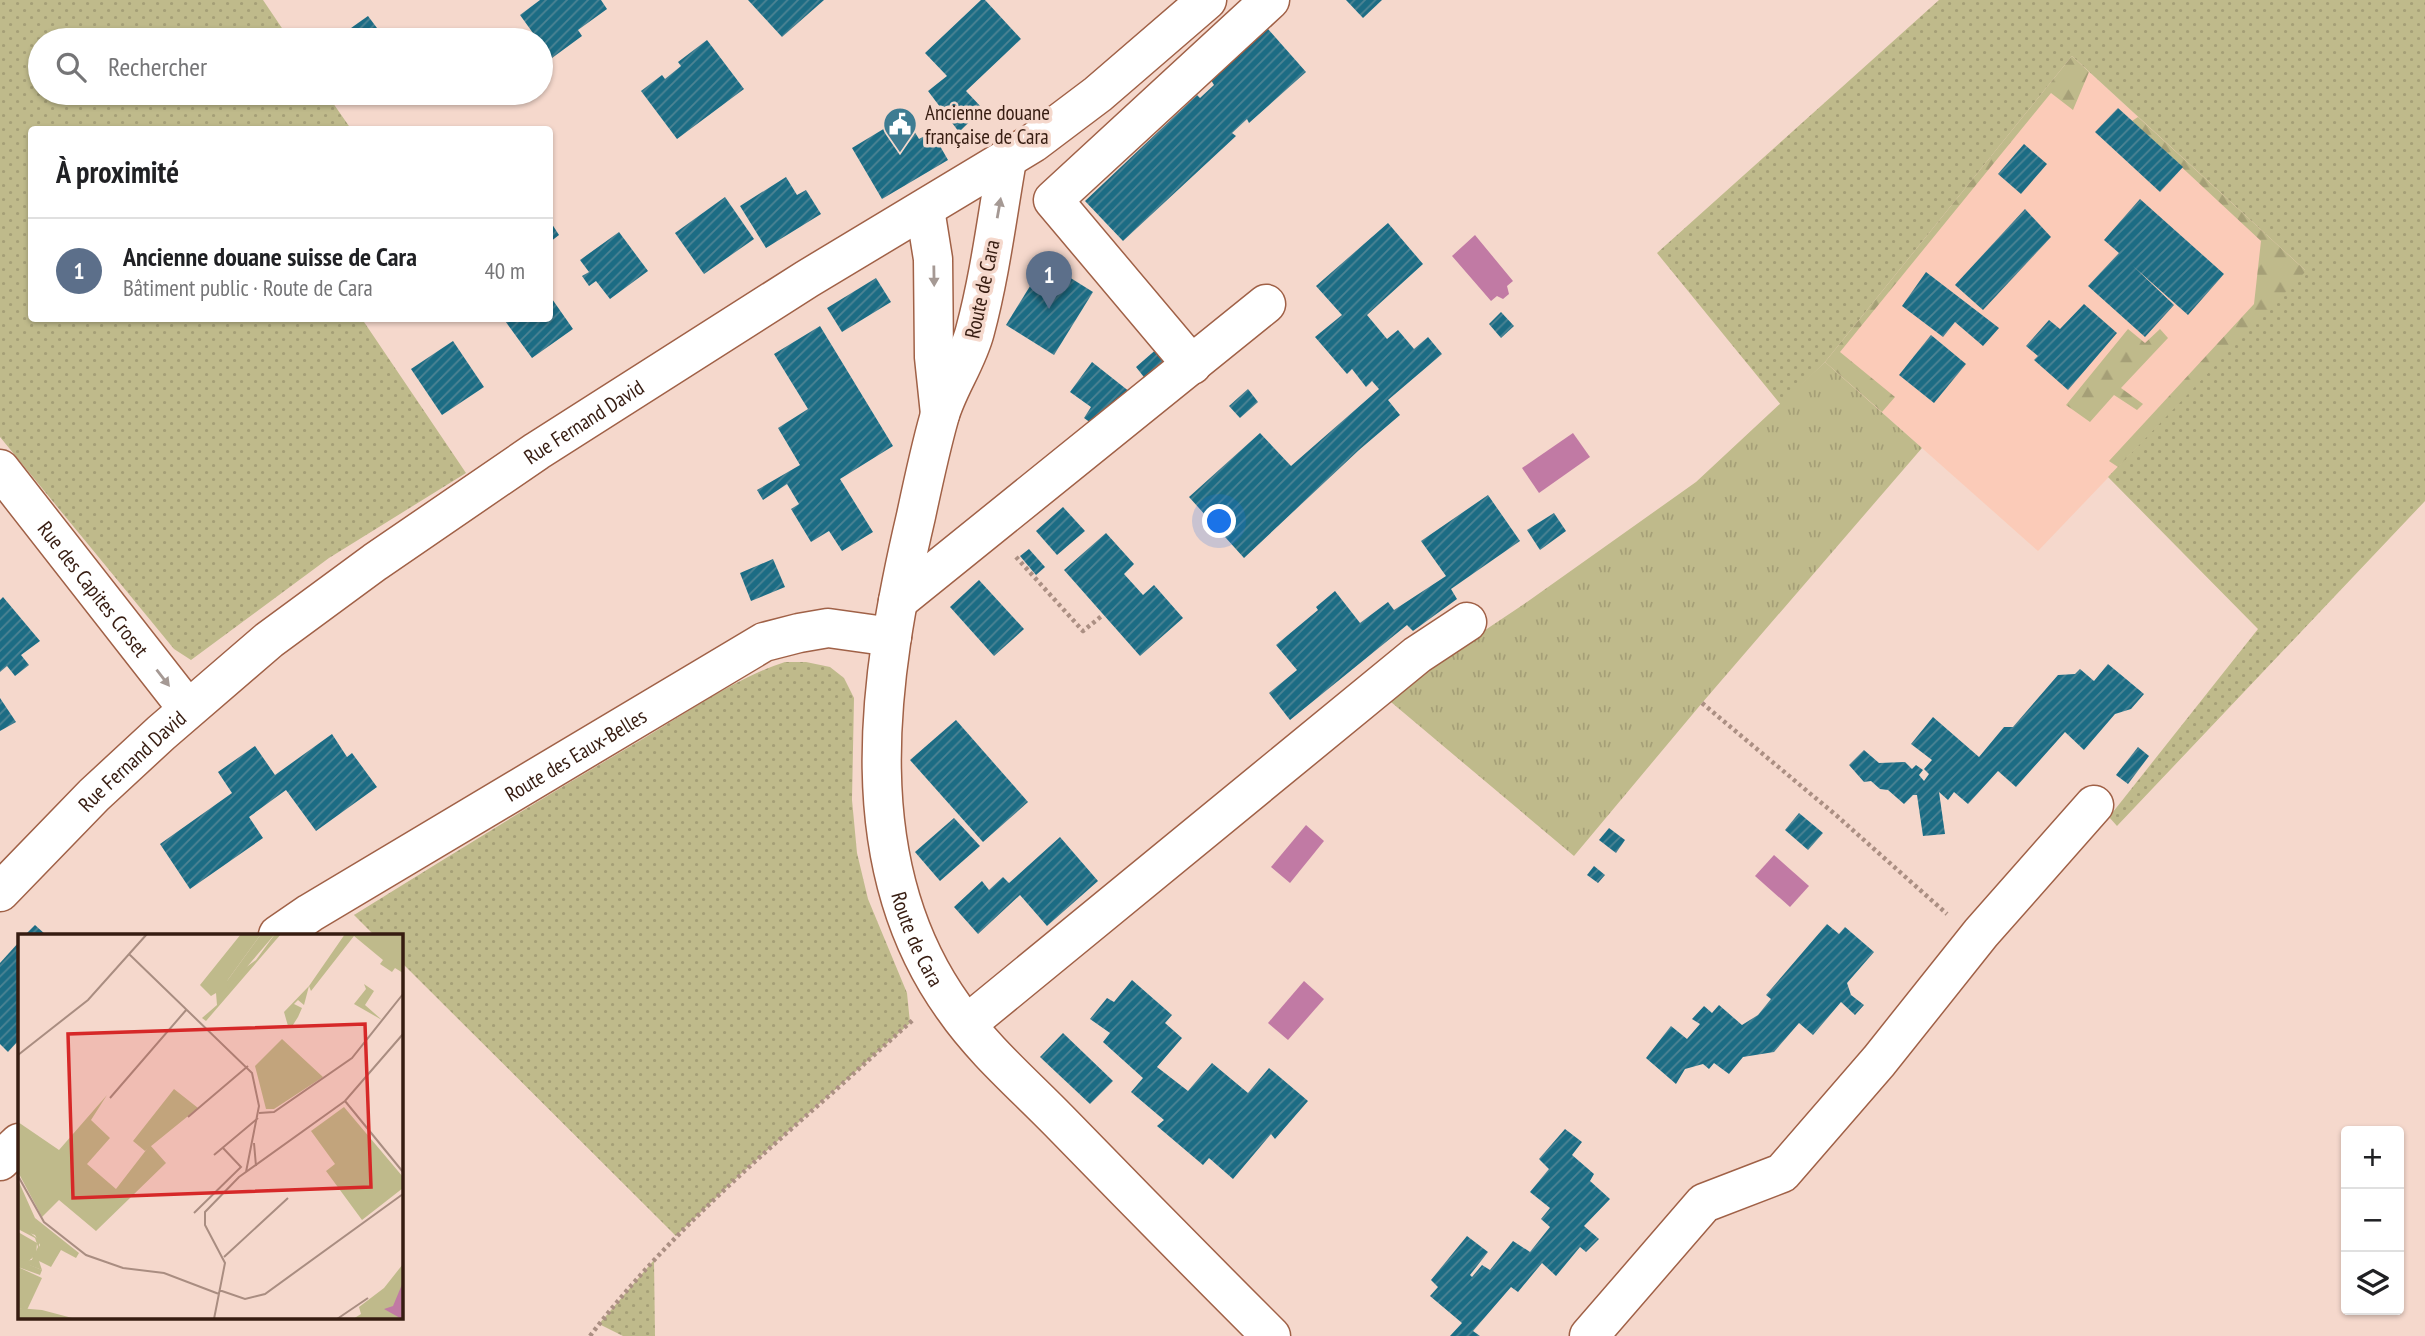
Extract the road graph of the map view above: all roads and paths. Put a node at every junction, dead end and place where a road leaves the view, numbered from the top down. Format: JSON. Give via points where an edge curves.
{"nodes":[{"id":1,"x":1207,"y":0,"type":"edge"},
{"id":2,"x":1270,"y":0,"type":"edge"},
{"id":3,"x":1007,"y":160,"type":"junction"},
{"id":4,"x":925,"y":209,"type":"junction"},
{"id":5,"x":1266,"y":304,"type":"dead end"},
{"id":6,"x":1192,"y":365,"type":"junction"},
{"id":7,"x":940,"y":414,"type":"junction"},
{"id":8,"x":0,"y":469,"type":"edge"},
{"id":9,"x":989,"y":527,"type":"junction"},
{"id":10,"x":1103,"y":615,"type":"dead end"},
{"id":11,"x":895,"y":619,"type":"junction"},
{"id":12,"x":1467,"y":622,"type":"dead end"},
{"id":13,"x":1702,"y":703,"type":"dead end"},
{"id":14,"x":187,"y":709,"type":"junction"},
{"id":15,"x":2094,"y":805,"type":"dead end"},
{"id":16,"x":0,"y":892,"type":"edge"},
{"id":17,"x":279,"y":934,"type":"edge"},
{"id":18,"x":1976,"y":940,"type":"junction"},
{"id":19,"x":944,"y":994,"type":"junction"},
{"id":20,"x":967,"y":1024,"type":"junction"},
{"id":21,"x":18,"y":1144,"type":"edge"},
{"id":22,"x":0,"y":1161,"type":"edge"},
{"id":23,"x":590,"y":1336,"type":"edge"},
{"id":24,"x":1271,"y":1336,"type":"edge"},
{"id":25,"x":1589,"y":1336,"type":"edge"}],
"edges":[{"from":1,"to":3,"type":"street","name":"Rue Fernand David","via":[[1098,94]]},
{"from":2,"to":6,"type":"street","via":[[1053,200]]},
{"from":3,"to":4,"type":"street","name":"Rue Fernand David"},
{"from":7,"to":3,"type":"street","name":"Route de Cara","one_way":true,"via":[[978,321]]},
{"from":4,"to":7,"type":"street","name":"Route de Cara","one_way":true,"via":[[933,259],[934,376]]},
{"from":4,"to":14,"type":"street","name":"Rue Fernand David","via":[[537,451],[280,632]]},
{"from":5,"to":6,"type":"street"},
{"from":6,"to":9,"type":"street"},
{"from":7,"to":11,"type":"street","name":"Route de Cara"},
{"from":8,"to":14,"type":"street","name":"Rue des Capites Croset","one_way":true},
{"from":9,"to":10,"type":"path","via":[[1083,631]]},
{"from":9,"to":11,"type":"street"},
{"from":11,"to":17,"type":"street","name":"Route des Eaux-Belles","via":[[764,642]]},
{"from":11,"to":19,"type":"street","name":"Route de Cara","via":[[881,742],[886,837],[908,919]]},
{"from":12,"to":20,"type":"street","via":[[1417,655]]},
{"from":13,"to":18,"type":"path"},
{"from":14,"to":16,"type":"street","name":"Rue Fernand David","via":[[94,795]]},
{"from":15,"to":18,"type":"street"},
{"from":18,"to":25,"type":"street","via":[[1782,1173],[1704,1203]]},
{"from":19,"to":20,"type":"street","name":"Route de Cara"},
{"from":19,"to":23,"type":"path","via":[[676,1236]]},
{"from":20,"to":24,"type":"street","name":"Route de Cara"},
{"from":21,"to":22,"type":"street"}]}
